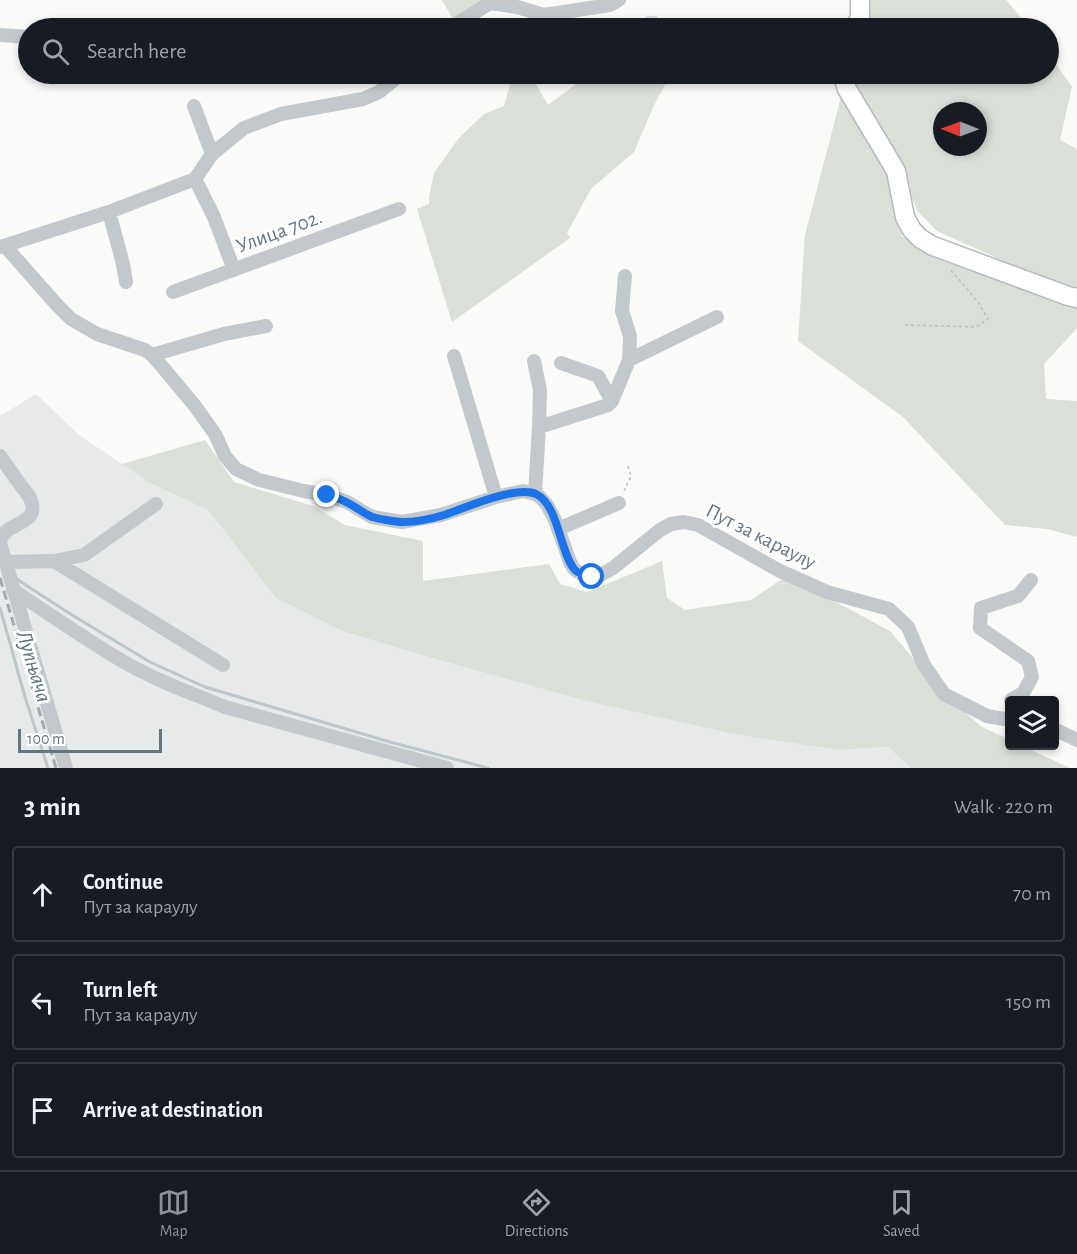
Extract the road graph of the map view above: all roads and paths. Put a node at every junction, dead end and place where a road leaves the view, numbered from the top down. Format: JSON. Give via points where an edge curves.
{"nodes":[{"id":1,"x":619,"y":0,"type":"edge"},
{"id":2,"x":860,"y":0,"type":"edge"},
{"id":3,"x":466,"y":18,"type":"edge"},
{"id":4,"x":860,"y":18,"type":"edge"},
{"id":5,"x":0,"y":35,"type":"edge"},
{"id":6,"x":18,"y":36,"type":"edge"},
{"id":7,"x":388,"y":84,"type":"edge"},
{"id":8,"x":845,"y":84,"type":"edge"},
{"id":9,"x":194,"y":106,"type":"dead end"},
{"id":10,"x":212,"y":154,"type":"junction"},
{"id":11,"x":195,"y":179,"type":"junction"},
{"id":12,"x":399,"y":209,"type":"dead end"},
{"id":13,"x":109,"y":212,"type":"junction"},
{"id":14,"x":3,"y":246,"type":"edge"},
{"id":15,"x":945,"y":263,"type":"dead end"},
{"id":16,"x":234,"y":270,"type":"junction"},
{"id":17,"x":625,"y":276,"type":"dead end"},
{"id":18,"x":126,"y":282,"type":"dead end"},
{"id":19,"x":173,"y":292,"type":"dead end"},
{"id":20,"x":1077,"y":298,"type":"edge"},
{"id":21,"x":717,"y":317,"type":"dead end"},
{"id":22,"x":905,"y":325,"type":"dead end"},
{"id":23,"x":266,"y":326,"type":"dead end"},
{"id":24,"x":152,"y":355,"type":"junction"},
{"id":25,"x":454,"y":356,"type":"dead end"},
{"id":26,"x":629,"y":360,"type":"junction"},
{"id":27,"x":534,"y":361,"type":"dead end"},
{"id":28,"x":561,"y":363,"type":"dead end"},
{"id":29,"x":612,"y":401,"type":"junction"},
{"id":30,"x":539,"y":427,"type":"junction"},
{"id":31,"x":0,"y":456,"type":"edge"},
{"id":32,"x":628,"y":466,"type":"dead end"},
{"id":33,"x":535,"y":494,"type":"junction"},
{"id":34,"x":496,"y":497,"type":"junction"},
{"id":35,"x":619,"y":503,"type":"joint"},
{"id":36,"x":156,"y":504,"type":"dead end"},
{"id":37,"x":558,"y":529,"type":"junction"},
{"id":38,"x":0,"y":542,"type":"edge"},
{"id":39,"x":54,"y":561,"type":"junction"},
{"id":40,"x":6,"y":564,"type":"junction"},
{"id":41,"x":1031,"y":580,"type":"dead end"},
{"id":42,"x":12,"y":586,"type":"junction"},
{"id":43,"x":223,"y":665,"type":"dead end"},
{"id":44,"x":1018,"y":696,"type":"edge"},
{"id":45,"x":1005,"y":704,"type":"edge"},
{"id":46,"x":987,"y":716,"type":"junction"},
{"id":47,"x":1005,"y":719,"type":"edge"},
{"id":48,"x":1059,"y":731,"type":"edge"},
{"id":49,"x":1077,"y":740,"type":"edge"},
{"id":50,"x":408,"y":763,"type":"edge"},
{"id":51,"x":66,"y":768,"type":"edge"},
{"id":52,"x":447,"y":768,"type":"edge"}],
"edges":[{"from":1,"to":3,"type":"street","via":[[610,5],[544,15],[490,3]]},
{"from":2,"to":4,"type":"main road"},
{"from":5,"to":6,"type":"street"},
{"from":7,"to":10,"type":"street","via":[[363,99],[281,114],[244,128]]},
{"from":8,"to":20,"type":"main road","via":[[896,171],[905,218],[921,239]]},
{"from":9,"to":10,"type":"street"},
{"from":10,"to":11,"type":"street"},
{"from":11,"to":13,"type":"street"},
{"from":11,"to":16,"type":"street"},
{"from":12,"to":16,"type":"street","name":"Улица 702."},
{"from":13,"to":14,"type":"street"},
{"from":13,"to":18,"type":"street"},
{"from":14,"to":24,"type":"street","via":[[71,320]]},
{"from":15,"to":22,"type":"path","via":[[988,319],[976,327]]},
{"from":16,"to":19,"type":"street","name":"Улица 702."},
{"from":17,"to":26,"type":"street","via":[[622,310],[630,336]]},
{"from":21,"to":26,"type":"street"},
{"from":23,"to":24,"type":"street"},
{"from":24,"to":34,"type":"street","via":[[195,406],[236,469],[259,480],[327,495],[372,517],[402,522],[441,516]]},
{"from":25,"to":34,"type":"street"},
{"from":26,"to":29,"type":"street"},
{"from":27,"to":30,"type":"street","via":[[540,390]]},
{"from":28,"to":29,"type":"street","via":[[598,376]]},
{"from":29,"to":30,"type":"street"},
{"from":30,"to":33,"type":"street"},
{"from":31,"to":38,"type":"street","via":[[30,499],[32,511],[24,521],[3,533]]},
{"from":32,"to":35,"type":"path","via":[[631,476]]},
{"from":33,"to":34,"type":"street","via":[[523,491]]},
{"from":33,"to":37,"type":"street","name":"Пут за караулу","via":[[547,505]]},
{"from":35,"to":37,"type":"street"},
{"from":36,"to":39,"type":"street","via":[[84,555]]},
{"from":37,"to":46,"type":"street","name":"Пут за караулу","via":[[574,569],[592,577],[614,568],[665,527],[684,522],[698,525],[826,592],[889,609],[908,627],[924,665],[944,694]]},
{"from":38,"to":40,"type":"street"},
{"from":39,"to":40,"type":"street"},
{"from":39,"to":43,"type":"street"},
{"from":40,"to":42,"type":"street"},
{"from":41,"to":44,"type":"street","via":[[1018,596],[981,608],[980,627],[1028,661],[1032,677]]},
{"from":42,"to":50,"type":"street","via":[[118,659],[153,678],[225,707]]},
{"from":42,"to":51,"type":"street"},
{"from":45,"to":46,"type":"street"},
{"from":46,"to":47,"type":"street","name":"Пут за караулу"},
{"from":48,"to":49,"type":"street"},
{"from":50,"to":52,"type":"street"}]}
